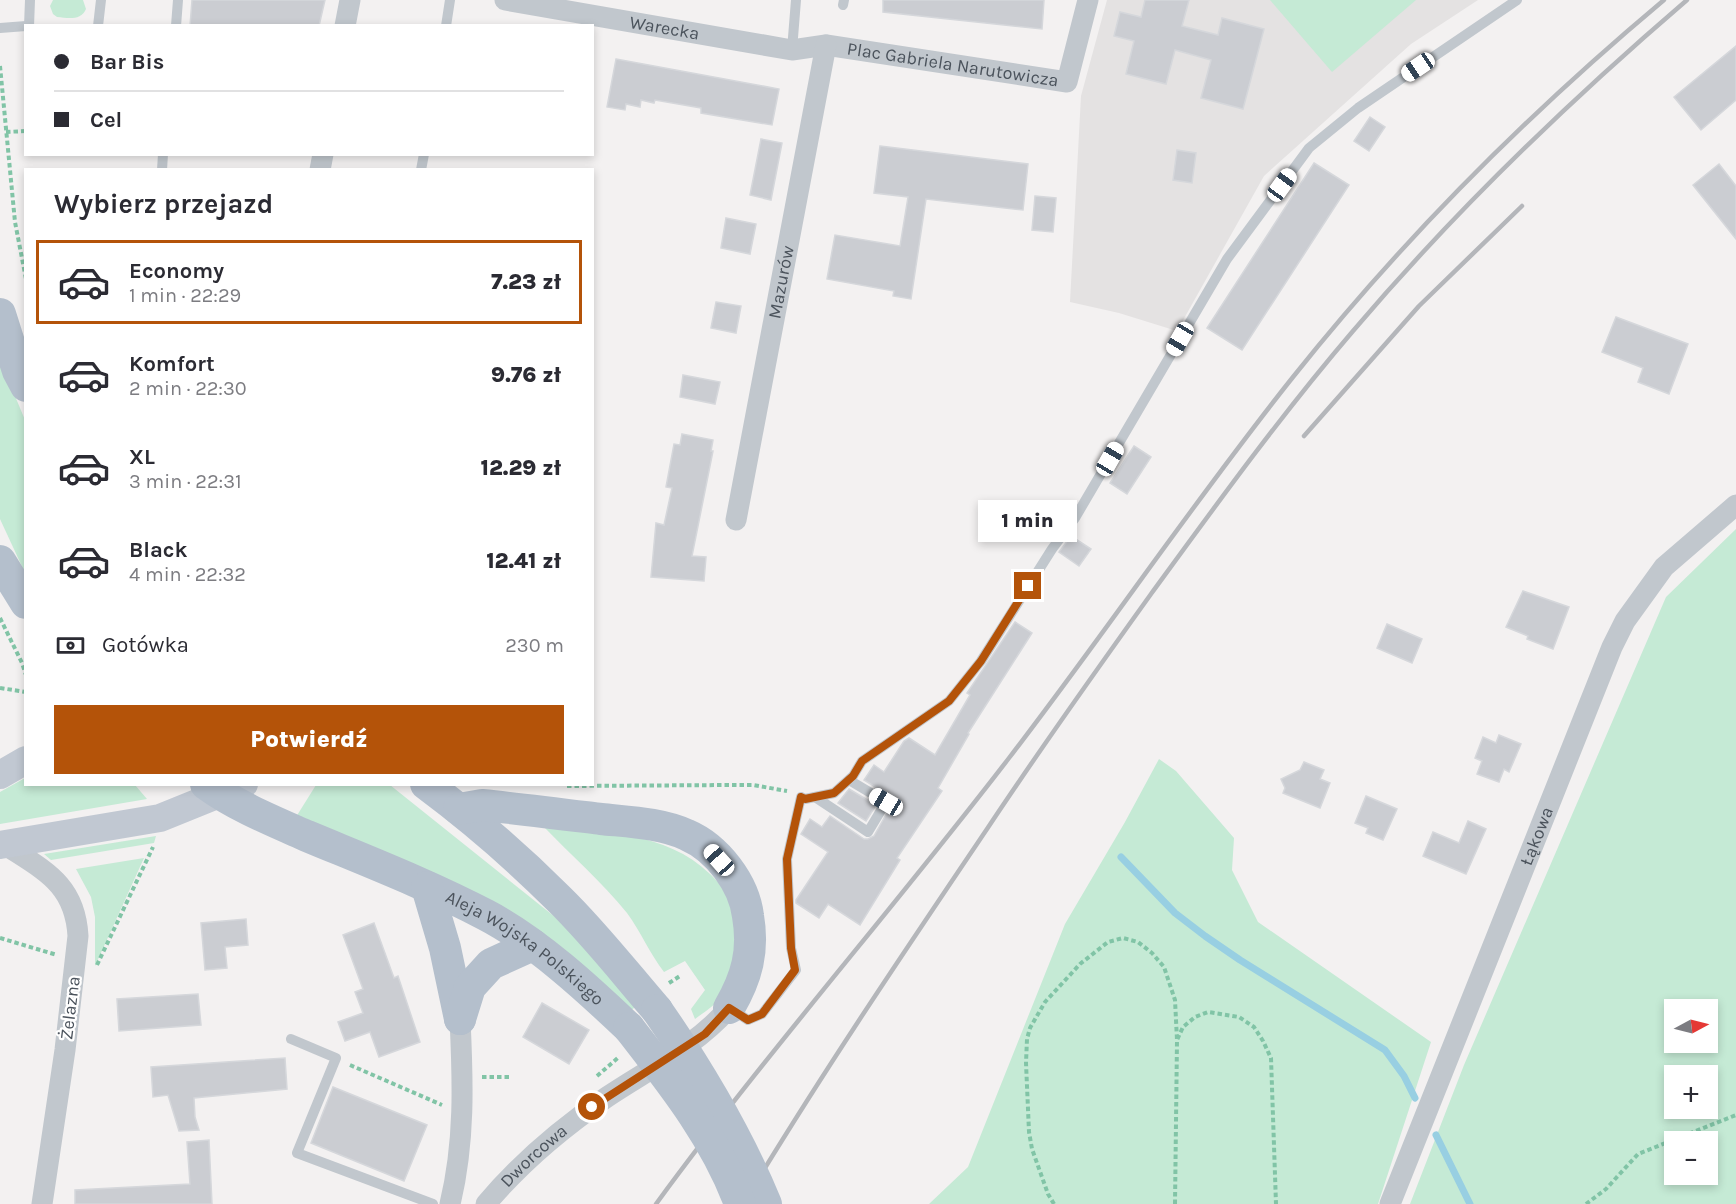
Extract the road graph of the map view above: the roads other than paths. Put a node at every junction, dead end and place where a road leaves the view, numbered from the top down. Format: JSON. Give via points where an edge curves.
{"nodes":[{"id":1,"x":30,"y":0,"type":"edge"},
{"id":2,"x":101,"y":0,"type":"edge"},
{"id":3,"x":178,"y":0,"type":"edge"},
{"id":4,"x":350,"y":0,"type":"edge"},
{"id":5,"x":450,"y":0,"type":"edge"},
{"id":6,"x":505,"y":0,"type":"edge"},
{"id":7,"x":796,"y":0,"type":"edge"},
{"id":8,"x":1088,"y":0,"type":"edge"},
{"id":9,"x":1517,"y":0,"type":"edge"},
{"id":10,"x":27,"y":24,"type":"edge"},
{"id":11,"x":99,"y":24,"type":"edge"},
{"id":12,"x":176,"y":24,"type":"edge"},
{"id":13,"x":345,"y":24,"type":"edge"},
{"id":14,"x":446,"y":24,"type":"edge"},
{"id":15,"x":24,"y":26,"type":"edge"},
{"id":16,"x":0,"y":28,"type":"edge"},
{"id":17,"x":826,"y":45,"type":"junction"},
{"id":18,"x":792,"y":50,"type":"junction"},
{"id":19,"x":0,"y":314,"type":"edge"},
{"id":20,"x":24,"y":382,"type":"edge"},
{"id":21,"x":1736,"y":505,"type":"edge"},
{"id":22,"x":736,"y":520,"type":"dead end"},
{"id":23,"x":0,"y":561,"type":"edge"},
{"id":24,"x":24,"y":600,"type":"edge"},
{"id":25,"x":24,"y":761,"type":"edge"},
{"id":26,"x":0,"y":775,"type":"edge"},
{"id":27,"x":849,"y":780,"type":"junction"},
{"id":28,"x":429,"y":786,"type":"edge"},
{"id":29,"x":223,"y":788,"type":"edge"},
{"id":30,"x":815,"y":797,"type":"junction"},
{"id":31,"x":459,"y":809,"type":"junction"},
{"id":32,"x":2,"y":844,"type":"edge"},
{"id":33,"x":426,"y":887,"type":"junction"},
{"id":34,"x":533,"y":945,"type":"junction"},
{"id":35,"x":729,"y":1008,"type":"junction"},
{"id":36,"x":460,"y":1019,"type":"junction"},
{"id":37,"x":291,"y":1039,"type":"dead end"},
{"id":38,"x":42,"y":1204,"type":"edge"},
{"id":39,"x":433,"y":1204,"type":"edge"},
{"id":40,"x":450,"y":1204,"type":"edge"},
{"id":41,"x":486,"y":1204,"type":"edge"},
{"id":42,"x":740,"y":1204,"type":"edge"},
{"id":43,"x":766,"y":1204,"type":"edge"},
{"id":44,"x":1390,"y":1204,"type":"edge"}],
"edges":[{"from":1,"to":10,"type":"lane"},
{"from":2,"to":11,"type":"lane"},
{"from":3,"to":12,"type":"lane"},
{"from":4,"to":13,"type":"street"},
{"from":5,"to":14,"type":"lane"},
{"from":6,"to":18,"type":"street","name":"Warecka"},
{"from":7,"to":18,"type":"lane"},
{"from":8,"to":17,"type":"street","name":"Plac Gabriela Narutowicza","via":[[1067,82]]},
{"from":9,"to":27,"type":"lane","via":[[1359,108],[1309,148],[1227,259],[1075,519],[981,661],[949,701],[862,761]]},
{"from":15,"to":16,"type":"lane"},
{"from":17,"to":18,"type":"street","name":"Warecka"},
{"from":17,"to":22,"type":"street","name":"Mazurów"},
{"from":19,"to":20,"type":"main road"},
{"from":21,"to":44,"type":"street","name":"Łąkowa","via":[[1664,567],[1625,621],[1612,647]]},
{"from":23,"to":24,"type":"main road"},
{"from":25,"to":26,"type":"main road"},
{"from":27,"to":30,"type":"lane","via":[[834,793]]},
{"from":27,"to":30,"type":"lane","via":[[886,802],[868,832]]},
{"from":28,"to":31,"type":"main road"},
{"from":29,"to":32,"type":"main road","via":[[160,818]]},
{"from":29,"to":33,"type":"main road","name":"Aleja Wojska Polskiego","via":[[281,825]]},
{"from":30,"to":35,"type":"lane","via":[[801,797],[787,859],[795,970],[762,1014],[748,1020]]},
{"from":31,"to":35,"type":"main road","via":[[482,805],[635,823],[678,832],[705,846],[741,890],[752,937],[741,987]]},
{"from":31,"to":43,"type":"main road","bridge":true,"via":[[663,997],[694,1064],[736,1135]]},
{"from":32,"to":38,"type":"street","name":"Żelazna","via":[[60,884],[74,909],[78,936]]},
{"from":33,"to":34,"type":"main road","name":"Aleja Wojska Polskiego","via":[[488,915]]},
{"from":33,"to":36,"type":"main road","via":[[445,948]]},
{"from":34,"to":36,"type":"main road","via":[[491,964],[470,987]]},
{"from":34,"to":42,"type":"main road","name":"Aleja Wojska Polskiego","bridge":true,"via":[[600,1000],[627,1039],[700,1123]]},
{"from":35,"to":41,"type":"street","name":"Dworcowa","via":[[705,1034],[562,1128]]},
{"from":36,"to":40,"type":"street","via":[[463,1123]]},
{"from":37,"to":39,"type":"lane","via":[[336,1058],[297,1154]]}]}
